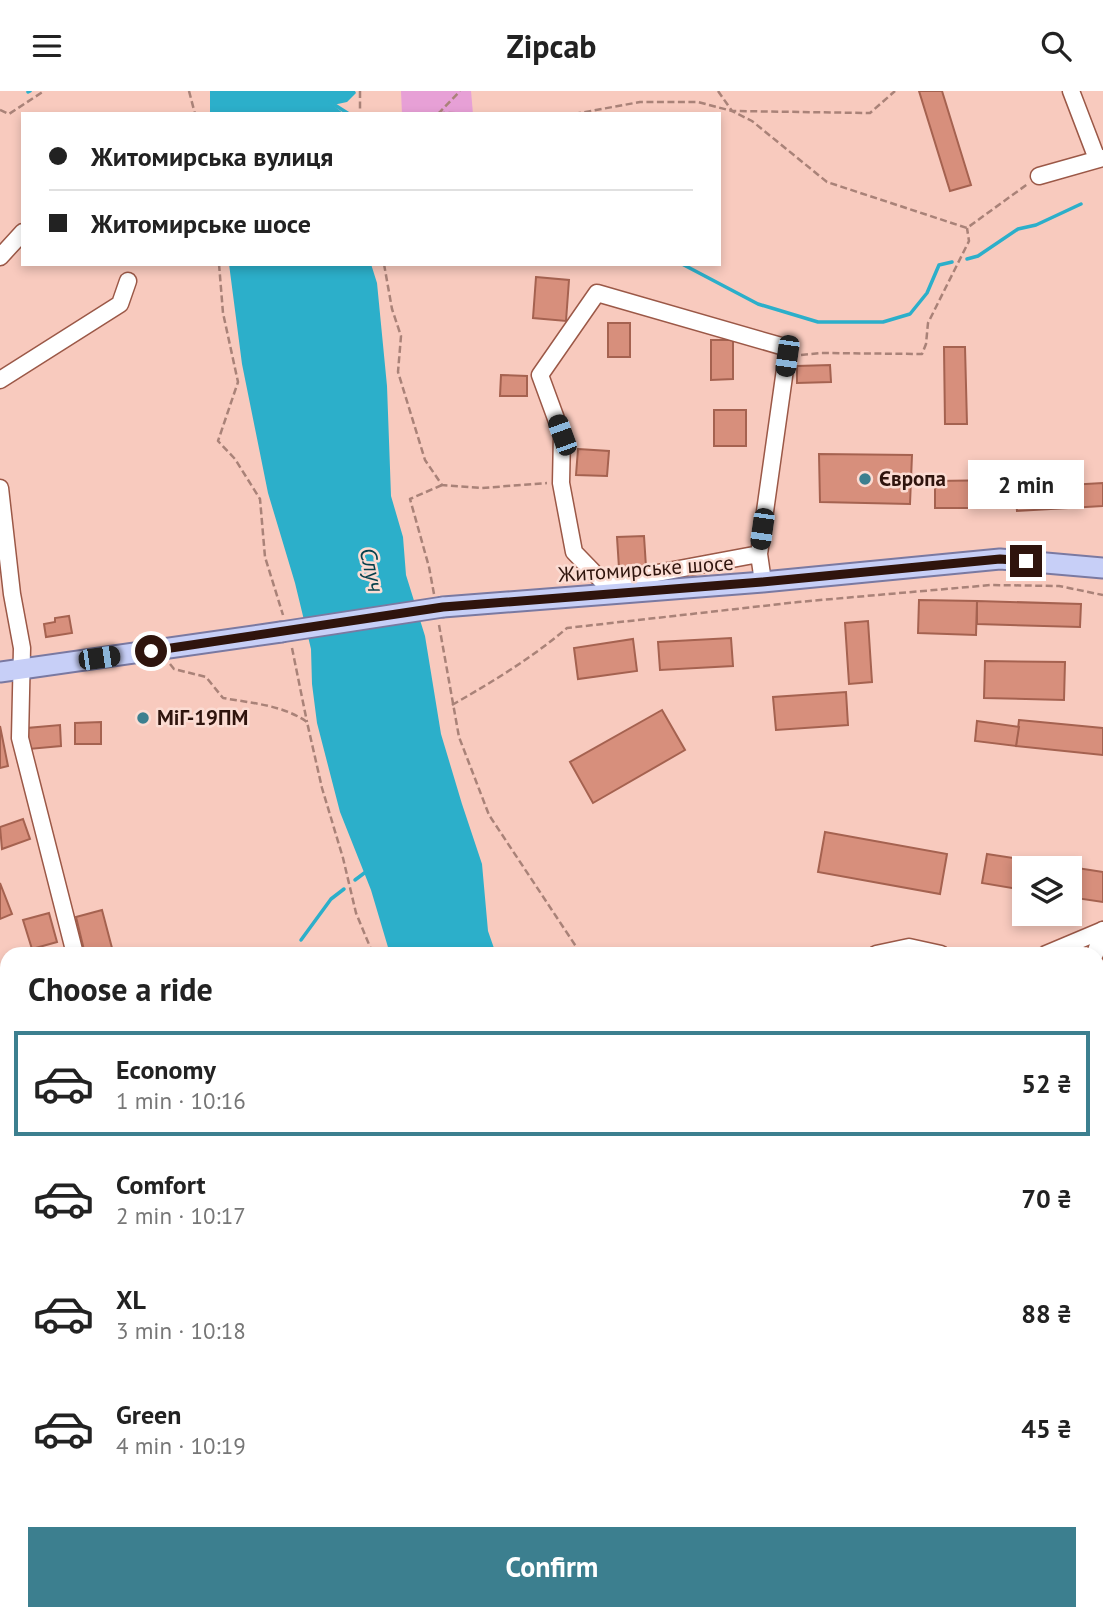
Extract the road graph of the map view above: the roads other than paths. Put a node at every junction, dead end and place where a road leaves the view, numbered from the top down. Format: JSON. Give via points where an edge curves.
{"nodes":[{"id":1,"x":1072,"y":91,"type":"edge"},
{"id":2,"x":1100,"y":158,"type":"edge"},
{"id":3,"x":1039,"y":176,"type":"road end"},
{"id":4,"x":21,"y":234,"type":"edge"},
{"id":5,"x":0,"y":257,"type":"edge"},
{"id":6,"x":128,"y":281,"type":"dead end"},
{"id":7,"x":0,"y":380,"type":"edge"},
{"id":8,"x":0,"y":488,"type":"edge"},
{"id":9,"x":759,"y":554,"type":"junction"},
{"id":10,"x":1103,"y":568,"type":"edge"},
{"id":11,"x":762,"y":582,"type":"junction"},
{"id":12,"x":20,"y":669,"type":"junction"},
{"id":13,"x":0,"y":672,"type":"edge"},
{"id":14,"x":1103,"y":930,"type":"edge"},
{"id":15,"x":73,"y":947,"type":"edge"},
{"id":16,"x":1063,"y":947,"type":"edge"},
{"id":17,"x":1097,"y":947,"type":"edge"}],
"edges":[{"from":1,"to":2,"type":"street"},
{"from":2,"to":3,"type":"street"},
{"from":4,"to":5,"type":"street"},
{"from":6,"to":7,"type":"street","via":[[120,304]]},
{"from":8,"to":12,"type":"street","via":[[22,648]]},
{"from":9,"to":9,"type":"street","via":[[788,348],[597,293],[540,375],[562,435],[561,483],[574,552],[604,583]]},
{"from":9,"to":11,"type":"street"},
{"from":10,"to":11,"type":"main road","name":"Житомирське шосе","via":[[1000,559]]},
{"from":11,"to":12,"type":"main road","name":"Житомирське шосе","bridge":true,"via":[[439,610]]},
{"from":12,"to":13,"type":"main road","name":"Житомирське шосе"},
{"from":12,"to":15,"type":"street","via":[[20,738]]},
{"from":14,"to":16,"type":"street"},
{"from":14,"to":17,"type":"street"}]}
